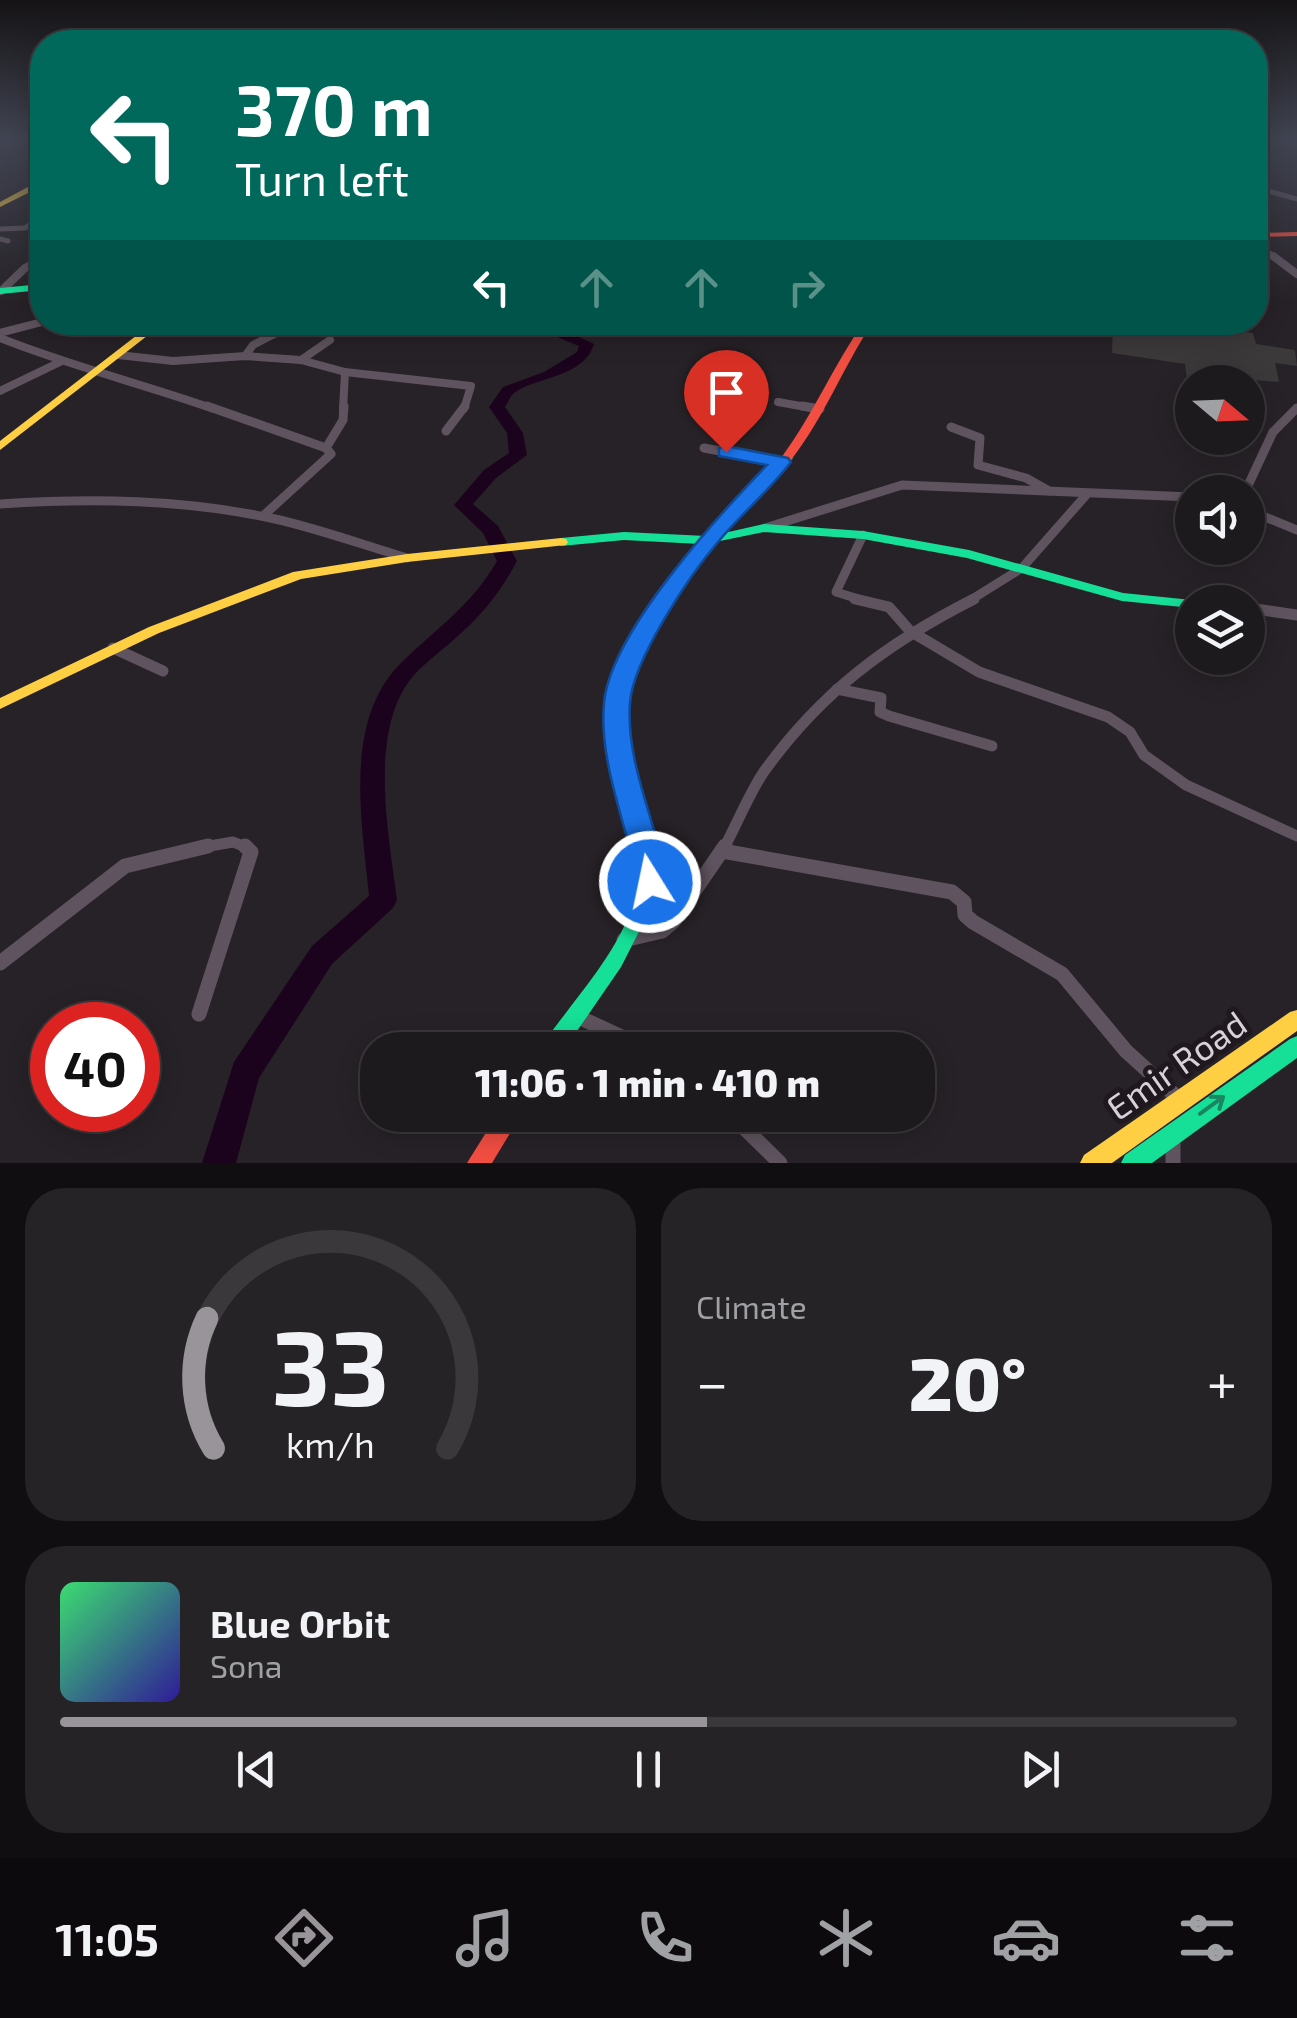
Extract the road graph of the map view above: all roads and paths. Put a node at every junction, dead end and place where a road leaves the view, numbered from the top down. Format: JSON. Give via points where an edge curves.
{"nodes":[{"id":1,"x":26,"y":194,"type":"edge"},
{"id":2,"x":0,"y":208,"type":"edge"},
{"id":3,"x":30,"y":226,"type":"edge"},
{"id":4,"x":0,"y":229,"type":"edge"},
{"id":5,"x":1297,"y":234,"type":"edge"},
{"id":6,"x":1268,"y":237,"type":"edge"},
{"id":7,"x":1268,"y":249,"type":"edge"},
{"id":8,"x":30,"y":266,"type":"edge"},
{"id":9,"x":1297,"y":274,"type":"edge"},
{"id":10,"x":30,"y":289,"type":"edge"},
{"id":11,"x":1,"y":291,"type":"edge"},
{"id":12,"x":30,"y":326,"type":"edge"},
{"id":13,"x":144,"y":335,"type":"edge"},
{"id":14,"x":273,"y":335,"type":"edge"},
{"id":15,"x":859,"y":335,"type":"edge"},
{"id":16,"x":0,"y":336,"type":"edge"},
{"id":17,"x":330,"y":340,"type":"dead end"},
{"id":18,"x":118,"y":355,"type":"junction"},
{"id":19,"x":245,"y":356,"type":"junction"},
{"id":20,"x":301,"y":360,"type":"junction"},
{"id":21,"x":60,"y":362,"type":"junction"},
{"id":22,"x":98,"y":370,"type":"junction"},
{"id":23,"x":345,"y":372,"type":"junction"},
{"id":24,"x":0,"y":391,"type":"edge"},
{"id":25,"x":778,"y":402,"type":"dead end"},
{"id":26,"x":1297,"y":408,"type":"edge"},
{"id":27,"x":820,"y":409,"type":"junction"},
{"id":28,"x":951,"y":427,"type":"dead end"},
{"id":29,"x":446,"y":431,"type":"dead end"},
{"id":30,"x":0,"y":447,"type":"edge"},
{"id":31,"x":326,"y":448,"type":"junction"},
{"id":32,"x":704,"y":448,"type":"dead end"},
{"id":33,"x":781,"y":462,"type":"junction"},
{"id":34,"x":1253,"y":475,"type":"edge"},
{"id":35,"x":1050,"y":491,"type":"junction"},
{"id":36,"x":1087,"y":494,"type":"junction"},
{"id":37,"x":1175,"y":497,"type":"edge"},
{"id":38,"x":0,"y":504,"type":"edge"},
{"id":39,"x":263,"y":516,"type":"junction"},
{"id":40,"x":1265,"y":517,"type":"edge"},
{"id":41,"x":764,"y":528,"type":"junction"},
{"id":42,"x":1297,"y":530,"type":"edge"},
{"id":43,"x":864,"y":535,"type":"junction"},
{"id":44,"x":707,"y":540,"type":"junction"},
{"id":45,"x":407,"y":558,"type":"junction"},
{"id":46,"x":1022,"y":568,"type":"junction"},
{"id":47,"x":1175,"y":602,"type":"edge"},
{"id":48,"x":1265,"y":611,"type":"edge"},
{"id":49,"x":1297,"y":616,"type":"edge"},
{"id":50,"x":910,"y":631,"type":"junction"},
{"id":51,"x":113,"y":648,"type":"junction"},
{"id":52,"x":163,"y":670,"type":"dead end"},
{"id":53,"x":838,"y":689,"type":"junction"},
{"id":54,"x":0,"y":704,"type":"edge"},
{"id":55,"x":992,"y":746,"type":"dead end"},
{"id":56,"x":1297,"y":836,"type":"edge"},
{"id":57,"x":722,"y":851,"type":"junction"},
{"id":58,"x":623,"y":941,"type":"junction"},
{"id":59,"x":0,"y":963,"type":"edge"},
{"id":60,"x":199,"y":1014,"type":"dead end"},
{"id":61,"x":574,"y":1015,"type":"junction"},
{"id":62,"x":1297,"y":1018,"type":"edge"},
{"id":63,"x":563,"y":1032,"type":"edge"},
{"id":64,"x":611,"y":1032,"type":"edge"},
{"id":65,"x":1297,"y":1046,"type":"edge"},
{"id":66,"x":1180,"y":1099,"type":"junction"},
{"id":67,"x":499,"y":1132,"type":"edge"},
{"id":68,"x":748,"y":1132,"type":"edge"},
{"id":69,"x":1173,"y":1133,"type":"junction"},
{"id":70,"x":479,"y":1163,"type":"edge"},
{"id":71,"x":780,"y":1163,"type":"edge"},
{"id":72,"x":1092,"y":1163,"type":"edge"},
{"id":73,"x":1133,"y":1163,"type":"edge"},
{"id":74,"x":1173,"y":1163,"type":"edge"}],
"edges":[{"from":1,"to":2,"type":"main road"},
{"from":3,"to":4,"type":"street"},
{"from":5,"to":6,"type":"main road"},
{"from":7,"to":9,"type":"street"},
{"from":8,"to":11,"type":"street"},
{"from":10,"to":11,"type":"main road"},
{"from":12,"to":16,"type":"street"},
{"from":13,"to":18,"type":"main road"},
{"from":14,"to":19,"type":"street"},
{"from":15,"to":27,"type":"main road"},
{"from":16,"to":21,"type":"street"},
{"from":17,"to":20,"type":"street"},
{"from":18,"to":19,"type":"street","via":[[173,361]]},
{"from":18,"to":22,"type":"main road"},
{"from":19,"to":20,"type":"street"},
{"from":20,"to":23,"type":"street"},
{"from":21,"to":22,"type":"street"},
{"from":21,"to":24,"type":"street"},
{"from":22,"to":30,"type":"main road"},
{"from":22,"to":31,"type":"street"},
{"from":23,"to":29,"type":"street","via":[[471,386],[461,416]]},
{"from":23,"to":31,"type":"street","via":[[344,420]]},
{"from":25,"to":27,"type":"street"},
{"from":26,"to":34,"type":"street","via":[[1273,432]]},
{"from":27,"to":33,"type":"main road"},
{"from":28,"to":35,"type":"street","via":[[980,438],[978,465]]},
{"from":31,"to":39,"type":"street","via":[[329,459]]},
{"from":32,"to":33,"type":"street"},
{"from":33,"to":44,"type":"main road"},
{"from":35,"to":36,"type":"street"},
{"from":35,"to":41,"type":"street","via":[[902,485]]},
{"from":36,"to":37,"type":"street"},
{"from":36,"to":46,"type":"street"},
{"from":38,"to":39,"type":"street","via":[[66,498]]},
{"from":39,"to":45,"type":"street"},
{"from":40,"to":42,"type":"street"},
{"from":41,"to":43,"type":"main road"},
{"from":41,"to":44,"type":"main road"},
{"from":43,"to":46,"type":"main road"},
{"from":43,"to":50,"type":"street","via":[[836,592],[889,607]]},
{"from":44,"to":45,"type":"main road","via":[[624,536]]},
{"from":44,"to":58,"type":"main road","via":[[640,640],[617,700],[617,737],[650,882]]},
{"from":45,"to":51,"type":"main road","via":[[298,576]]},
{"from":46,"to":47,"type":"main road","via":[[1122,597]]},
{"from":46,"to":50,"type":"street"},
{"from":48,"to":49,"type":"street"},
{"from":50,"to":53,"type":"street"},
{"from":50,"to":56,"type":"street","via":[[979,672],[1108,717],[1130,732],[1144,756],[1186,785]]},
{"from":51,"to":52,"type":"street"},
{"from":51,"to":54,"type":"main road"},
{"from":53,"to":55,"type":"street","via":[[881,698],[880,712],[889,716]]},
{"from":53,"to":57,"type":"street","via":[[763,774]]},
{"from":57,"to":58,"type":"street","via":[[673,922]]},
{"from":57,"to":66,"type":"street","via":[[952,892],[973,922],[1062,974],[1126,1051]]},
{"from":58,"to":61,"type":"main road"},
{"from":59,"to":60,"type":"street","via":[[124,866],[210,845],[246,846],[251,852]]},
{"from":61,"to":63,"type":"main road"},
{"from":61,"to":64,"type":"street"},
{"from":62,"to":66,"type":"main road","name":"Emir Road"},
{"from":69,"to":65,"type":"main road","name":"Emir Road","one_way":true},
{"from":66,"to":72,"type":"main road","name":"Emir Road"},
{"from":67,"to":70,"type":"main road"},
{"from":68,"to":71,"type":"street"},
{"from":69,"to":73,"type":"main road","name":"Emir Road"},
{"from":69,"to":74,"type":"street"}]}
